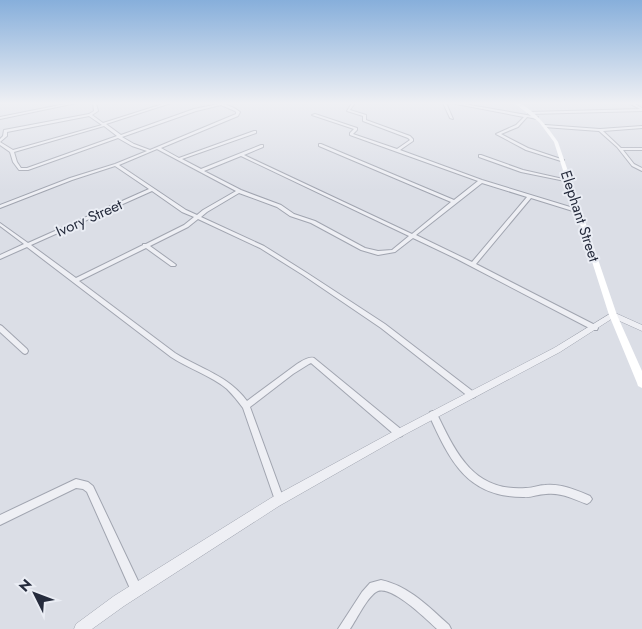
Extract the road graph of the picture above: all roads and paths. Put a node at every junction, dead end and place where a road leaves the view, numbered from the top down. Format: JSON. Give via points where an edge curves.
{"nodes":[{"id":1,"x":77,"y":132,"type":"edge"},
{"id":2,"x":116,"y":132,"type":"edge"},
{"id":3,"x":132,"y":132,"type":"edge"},
{"id":4,"x":197,"y":132,"type":"edge"},
{"id":5,"x":254,"y":132,"type":"edge"},
{"id":6,"x":354,"y":132,"type":"edge"},
{"id":7,"x":397,"y":132,"type":"edge"},
{"id":8,"x":502,"y":132,"type":"edge"},
{"id":9,"x":549,"y":132,"type":"edge"},
{"id":10,"x":603,"y":132,"type":"edge"},
{"id":11,"x":119,"y":137,"type":"junction"},
{"id":12,"x":0,"y":142,"type":"edge"},
{"id":13,"x":262,"y":146,"type":"dead end"},
{"id":14,"x":320,"y":146,"type":"dead end"},
{"id":15,"x":158,"y":148,"type":"junction"},
{"id":16,"x":621,"y":149,"type":"junction"},
{"id":17,"x":642,"y":149,"type":"edge"},
{"id":18,"x":398,"y":150,"type":"junction"},
{"id":19,"x":12,"y":151,"type":"junction"},
{"id":20,"x":151,"y":151,"type":"junction"},
{"id":21,"x":242,"y":155,"type":"junction"},
{"id":22,"x":480,"y":156,"type":"dead end"},
{"id":23,"x":179,"y":159,"type":"junction"},
{"id":24,"x":562,"y":160,"type":"junction"},
{"id":25,"x":116,"y":165,"type":"junction"},
{"id":26,"x":642,"y":170,"type":"edge"},
{"id":27,"x":201,"y":171,"type":"junction"},
{"id":28,"x":481,"y":181,"type":"junction"},
{"id":29,"x":570,"y":181,"type":"junction"},
{"id":30,"x":151,"y":190,"type":"junction"},
{"id":31,"x":238,"y":191,"type":"junction"},
{"id":32,"x":529,"y":197,"type":"junction"},
{"id":33,"x":454,"y":202,"type":"junction"},
{"id":34,"x":0,"y":207,"type":"edge"},
{"id":35,"x":578,"y":211,"type":"junction"},
{"id":36,"x":197,"y":217,"type":"junction"},
{"id":37,"x":0,"y":224,"type":"edge"},
{"id":38,"x":414,"y":236,"type":"junction"},
{"id":39,"x":27,"y":245,"type":"junction"},
{"id":40,"x":145,"y":245,"type":"junction"},
{"id":41,"x":0,"y":257,"type":"edge"},
{"id":42,"x":474,"y":264,"type":"junction"},
{"id":43,"x":173,"y":265,"type":"dead end"},
{"id":44,"x":75,"y":281,"type":"junction"},
{"id":45,"x":613,"y":315,"type":"junction"},
{"id":46,"x":0,"y":328,"type":"edge"},
{"id":47,"x":595,"y":328,"type":"junction"},
{"id":48,"x":642,"y":328,"type":"edge"},
{"id":49,"x":25,"y":351,"type":"dead end"},
{"id":50,"x":642,"y":383,"type":"edge"},
{"id":51,"x":472,"y":395,"type":"junction"},
{"id":52,"x":246,"y":406,"type":"junction"},
{"id":53,"x":433,"y":415,"type":"junction"},
{"id":54,"x":399,"y":433,"type":"junction"},
{"id":55,"x":587,"y":499,"type":"dead end"},
{"id":56,"x":279,"y":500,"type":"junction"},
{"id":57,"x":0,"y":520,"type":"edge"},
{"id":58,"x":136,"y":589,"type":"junction"},
{"id":59,"x":81,"y":629,"type":"edge"},
{"id":60,"x":344,"y":629,"type":"edge"},
{"id":61,"x":445,"y":629,"type":"edge"}],
"edges":[{"from":1,"to":19,"type":"street"},
{"from":2,"to":11,"type":"street"},
{"from":3,"to":11,"type":"street"},
{"from":4,"to":15,"type":"street"},
{"from":5,"to":23,"type":"street"},
{"from":6,"to":18,"type":"street","via":[[351,134]]},
{"from":7,"to":18,"type":"street","via":[[412,140]]},
{"from":8,"to":24,"type":"street","via":[[498,134],[527,149]]},
{"from":9,"to":24,"type":"main road","name":"Elephant Street"},
{"from":10,"to":16,"type":"street"},
{"from":11,"to":19,"type":"street","via":[[27,169],[17,166]]},
{"from":11,"to":20,"type":"street"},
{"from":12,"to":19,"type":"street"},
{"from":13,"to":21,"type":"street"},
{"from":14,"to":33,"type":"street"},
{"from":15,"to":20,"type":"street"},
{"from":15,"to":23,"type":"street"},
{"from":16,"to":17,"type":"street"},
{"from":16,"to":26,"type":"street","via":[[633,165]]},
{"from":18,"to":28,"type":"street"},
{"from":20,"to":25,"type":"street"},
{"from":21,"to":27,"type":"street"},
{"from":21,"to":38,"type":"street"},
{"from":22,"to":29,"type":"street","via":[[522,171]]},
{"from":23,"to":27,"type":"street"},
{"from":24,"to":29,"type":"main road","name":"Elephant Street"},
{"from":25,"to":30,"type":"street"},
{"from":25,"to":34,"type":"street"},
{"from":27,"to":31,"type":"street"},
{"from":28,"to":32,"type":"street"},
{"from":28,"to":33,"type":"street"},
{"from":29,"to":35,"type":"main road","name":"Elephant Street"},
{"from":30,"to":36,"type":"street"},
{"from":30,"to":39,"type":"street","name":"Ivory Street"},
{"from":31,"to":36,"type":"street"},
{"from":31,"to":38,"type":"street","via":[[279,206],[370,252],[388,253]]},
{"from":32,"to":35,"type":"street"},
{"from":32,"to":42,"type":"street"},
{"from":33,"to":38,"type":"street"},
{"from":35,"to":45,"type":"main road","name":"Elephant Street"},
{"from":36,"to":40,"type":"street","via":[[186,226]]},
{"from":36,"to":51,"type":"street","via":[[262,248],[305,274],[383,326]]},
{"from":37,"to":39,"type":"street"},
{"from":38,"to":42,"type":"street"},
{"from":39,"to":41,"type":"street","name":"Ivory Street"},
{"from":39,"to":44,"type":"street"},
{"from":40,"to":43,"type":"street"},
{"from":40,"to":44,"type":"street"},
{"from":42,"to":47,"type":"street"},
{"from":44,"to":52,"type":"street","via":[[174,356],[229,384]]},
{"from":45,"to":47,"type":"street"},
{"from":45,"to":48,"type":"street"},
{"from":45,"to":50,"type":"main road","name":"Elephant Street"},
{"from":46,"to":49,"type":"street"},
{"from":47,"to":51,"type":"street"},
{"from":51,"to":53,"type":"street"},
{"from":52,"to":54,"type":"street","via":[[302,362],[312,360]]},
{"from":52,"to":56,"type":"street"},
{"from":53,"to":54,"type":"street"},
{"from":53,"to":55,"type":"street","via":[[456,461],[475,480],[499,491],[558,490]]},
{"from":54,"to":56,"type":"street"},
{"from":56,"to":58,"type":"street"},
{"from":57,"to":58,"type":"street","via":[[76,483],[85,485],[90,489]]},
{"from":58,"to":59,"type":"street"},
{"from":60,"to":61,"type":"street","via":[[370,591],[385,585],[400,591]]}]}
